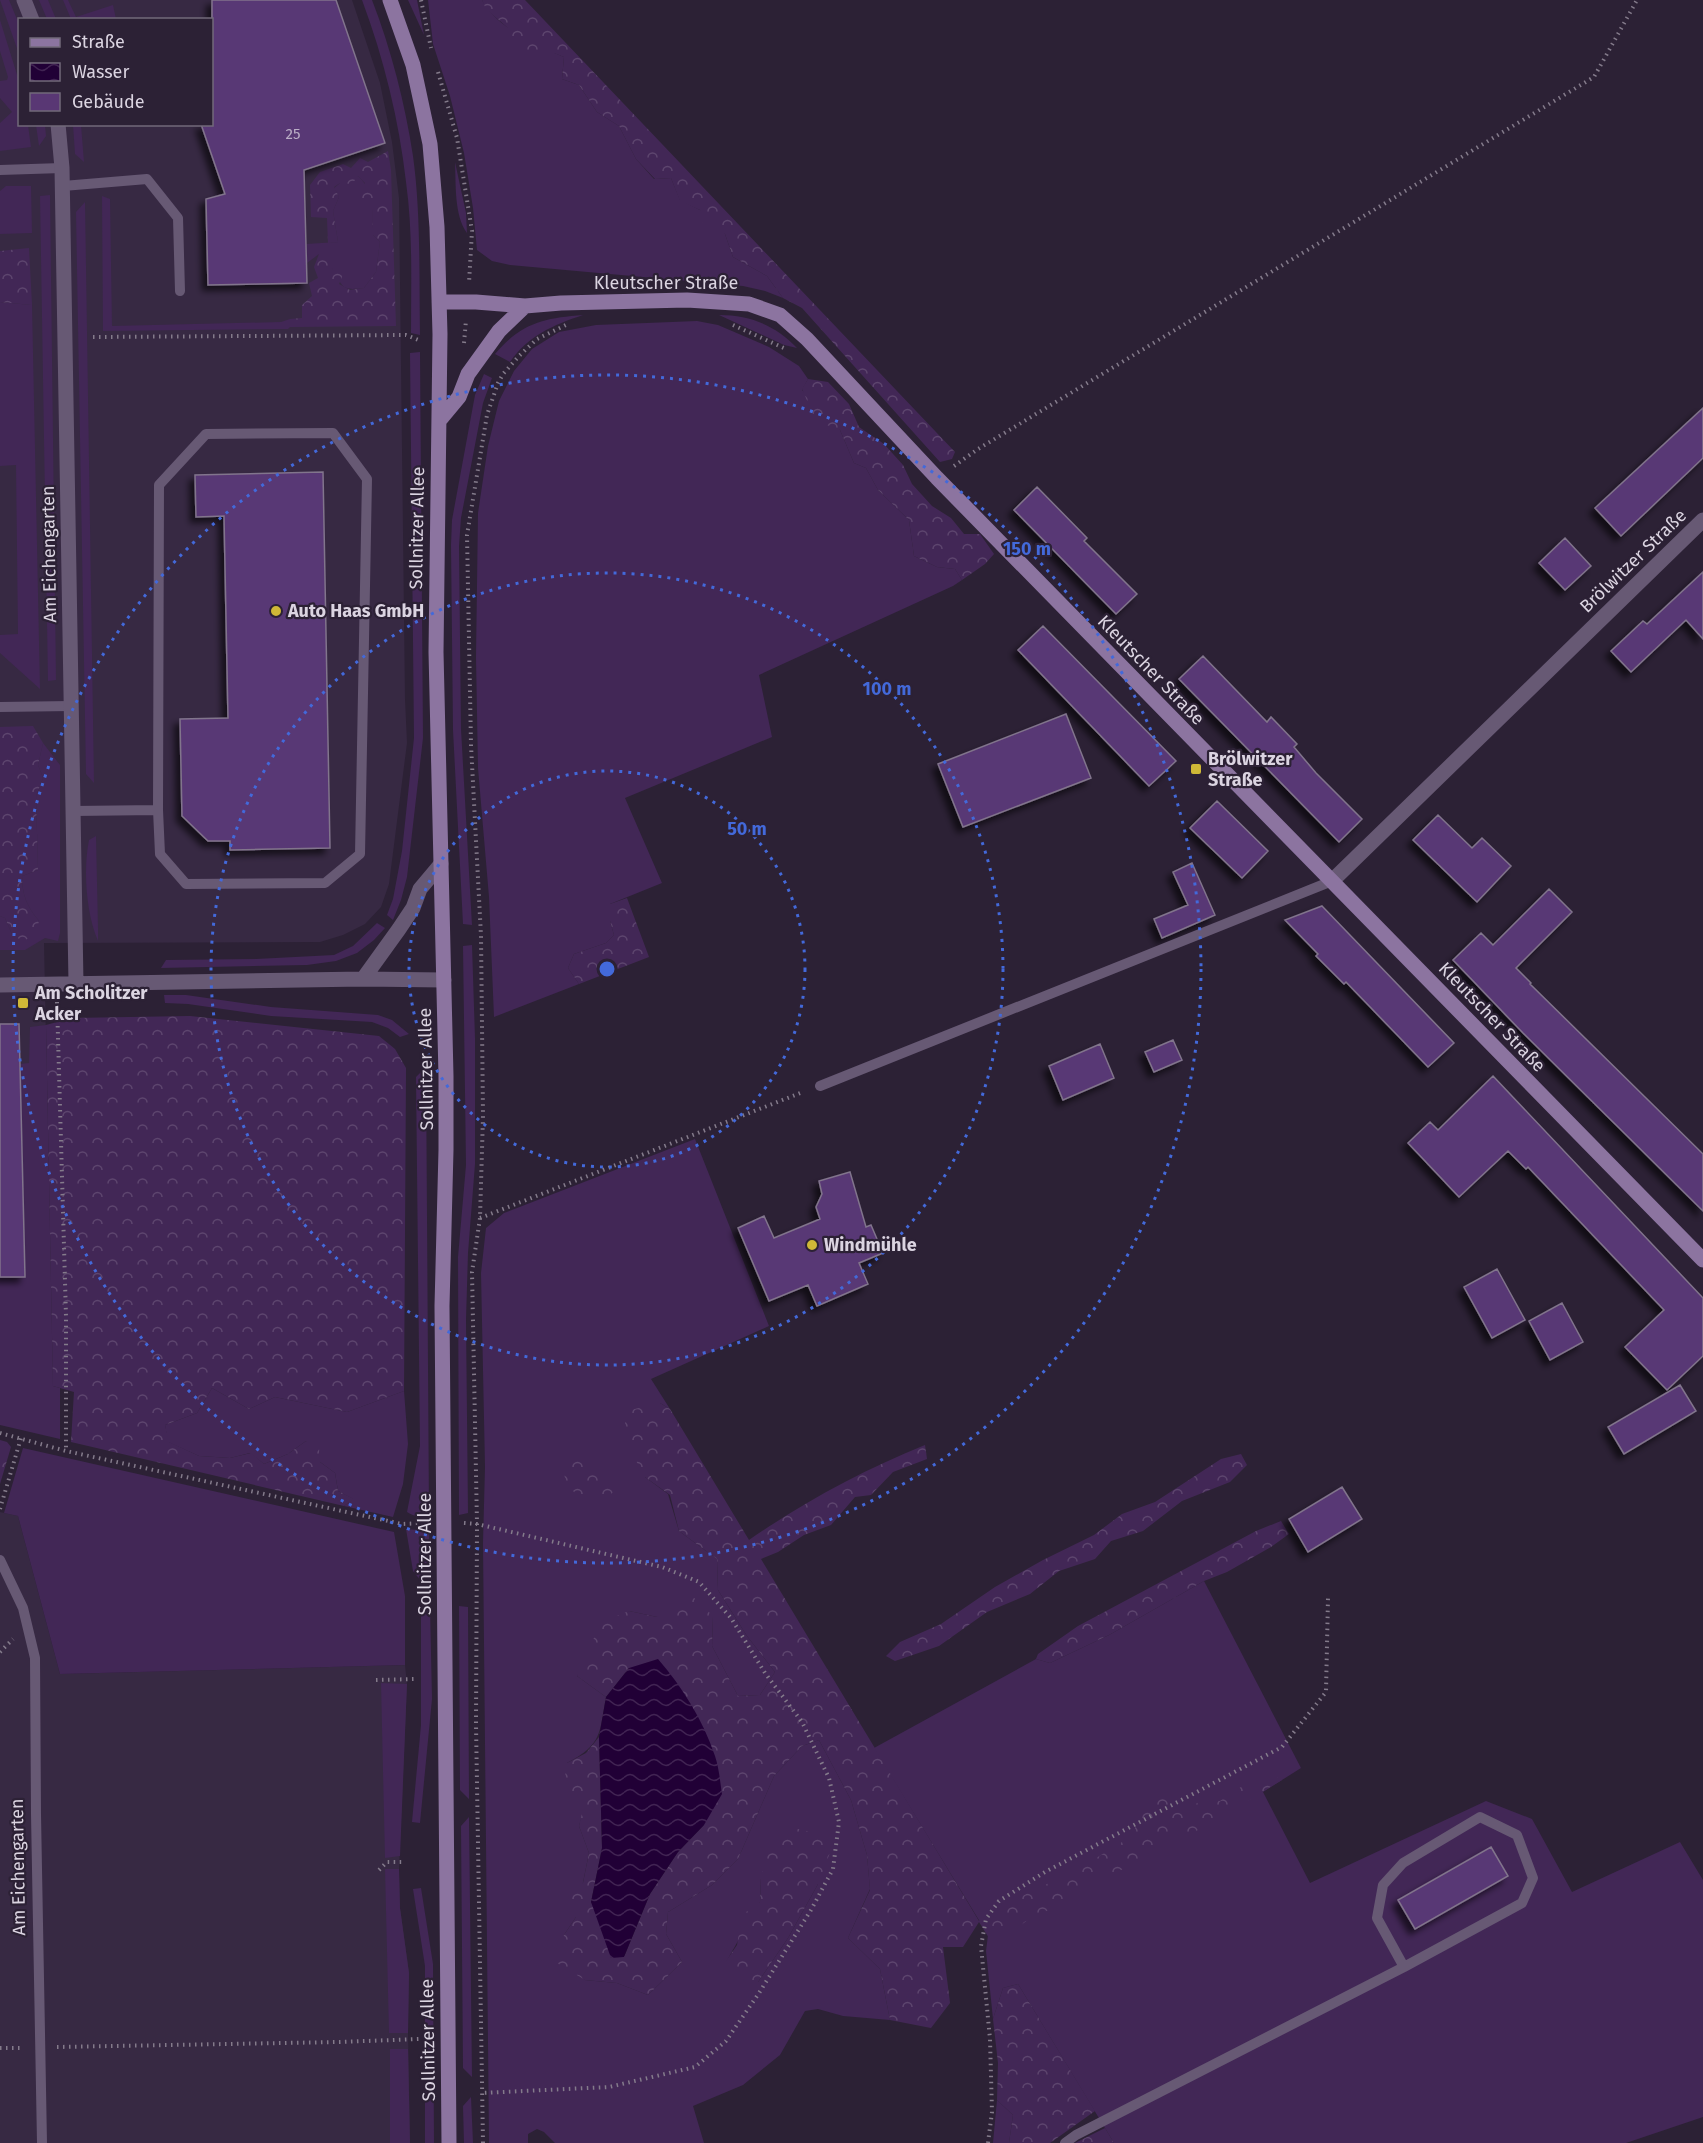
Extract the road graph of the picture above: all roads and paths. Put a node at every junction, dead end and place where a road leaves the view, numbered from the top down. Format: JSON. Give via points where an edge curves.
{"nodes":[{"id":1,"x":24,"y":0,"type":"edge"},
{"id":2,"x":390,"y":0,"type":"edge"},
{"id":3,"x":1637,"y":0,"type":"edge"},
{"id":4,"x":31,"y":18,"type":"edge"},
{"id":5,"x":58,"y":126,"type":"edge"},
{"id":6,"x":62,"y":168,"type":"junction"},
{"id":7,"x":0,"y":170,"type":"edge"},
{"id":8,"x":63,"y":186,"type":"junction"},
{"id":9,"x":180,"y":291,"type":"dead end"},
{"id":10,"x":439,"y":303,"type":"junction"},
{"id":11,"x":525,"y":306,"type":"junction"},
{"id":12,"x":726,"y":321,"type":"dead end"},
{"id":13,"x":569,"y":324,"type":"dead end"},
{"id":14,"x":93,"y":337,"type":"dead end"},
{"id":15,"x":464,"y":346,"type":"dead end"},
{"id":16,"x":440,"y":348,"type":"junction"},
{"id":17,"x":816,"y":349,"type":"junction"},
{"id":18,"x":439,"y":421,"type":"junction"},
{"id":19,"x":937,"y":478,"type":"junction"},
{"id":20,"x":1703,"y":520,"type":"edge"},
{"id":21,"x":71,"y":706,"type":"junction"},
{"id":22,"x":0,"y":707,"type":"edge"},
{"id":23,"x":158,"y":810,"type":"junction"},
{"id":24,"x":73,"y":812,"type":"junction"},
{"id":25,"x":441,"y":864,"type":"junction"},
{"id":26,"x":1332,"y":881,"type":"junction"},
{"id":27,"x":363,"y":979,"type":"junction"},
{"id":28,"x":444,"y":980,"type":"junction"},
{"id":29,"x":76,"y":983,"type":"junction"},
{"id":30,"x":57,"y":984,"type":"junction"},
{"id":31,"x":0,"y":985,"type":"edge"},
{"id":32,"x":820,"y":1086,"type":"joint"},
{"id":33,"x":480,"y":1218,"type":"junction"},
{"id":34,"x":1703,"y":1260,"type":"edge"},
{"id":35,"x":0,"y":1433,"type":"edge"},
{"id":36,"x":21,"y":1438,"type":"junction"},
{"id":37,"x":66,"y":1451,"type":"junction"},
{"id":38,"x":0,"y":1509,"type":"edge"},
{"id":39,"x":420,"y":1524,"type":"dead end"},
{"id":40,"x":477,"y":1524,"type":"junction"},
{"id":41,"x":0,"y":1560,"type":"edge"},
{"id":42,"x":1328,"y":1598,"type":"dead end"},
{"id":43,"x":415,"y":1679,"type":"dead end"},
{"id":44,"x":376,"y":1680,"type":"dead end"},
{"id":45,"x":405,"y":1862,"type":"dead end"},
{"id":46,"x":379,"y":1870,"type":"dead end"},
{"id":47,"x":1404,"y":1967,"type":"junction"},
{"id":48,"x":419,"y":2039,"type":"dead end"},
{"id":49,"x":41,"y":2047,"type":"junction"},
{"id":50,"x":0,"y":2048,"type":"edge"},
{"id":51,"x":481,"y":2093,"type":"junction"},
{"id":52,"x":42,"y":2143,"type":"edge"},
{"id":53,"x":449,"y":2143,"type":"edge"},
{"id":54,"x":483,"y":2143,"type":"edge"},
{"id":55,"x":988,"y":2143,"type":"edge"},
{"id":56,"x":1065,"y":2143,"type":"edge"}],
"edges":[{"from":1,"to":4,"type":"street"},
{"from":2,"to":10,"type":"main road","name":"Sollnitzer Allee","via":[[413,65],[430,144]]},
{"from":3,"to":19,"type":"path","via":[[1594,77],[978,449]]},
{"from":5,"to":6,"type":"street","name":"Am Eichengarten"},
{"from":6,"to":7,"type":"lane"},
{"from":6,"to":8,"type":"street","name":"Am Eichengarten"},
{"from":8,"to":9,"type":"lane","via":[[147,179],[178,218]]},
{"from":8,"to":21,"type":"street","name":"Am Eichengarten"},
{"from":10,"to":11,"type":"main road","name":"Kleutscher Straße"},
{"from":10,"to":16,"type":"main road","name":"Sollnitzer Allee"},
{"from":11,"to":17,"type":"main road","name":"Kleutscher Straße","via":[[687,300],[749,304],[780,315]]},
{"from":11,"to":18,"type":"main road","via":[[499,331],[468,374],[459,397]]},
{"from":12,"to":17,"type":"path","via":[[784,349]]},
{"from":13,"to":33,"type":"path","via":[[537,339],[498,383],[484,426],[467,535],[471,745],[481,936]]},
{"from":14,"to":16,"type":"path","via":[[406,335]]},
{"from":15,"to":16,"type":"path"},
{"from":16,"to":18,"type":"main road","name":"Sollnitzer Allee"},
{"from":17,"to":19,"type":"main road","name":"Kleutscher Straße"},
{"from":18,"to":25,"type":"main road","name":"Sollnitzer Allee","via":[[436,652]]},
{"from":19,"to":26,"type":"main road","name":"Kleutscher Straße"},
{"from":20,"to":26,"type":"street","name":"Brölwitzer Straße"},
{"from":21,"to":22,"type":"lane"},
{"from":21,"to":24,"type":"street","name":"Am Eichengarten"},
{"from":23,"to":23,"type":"lane","via":[[160,854],[186,884],[325,883],[360,854],[367,479],[333,433],[206,434],[159,485]]},
{"from":23,"to":24,"type":"lane"},
{"from":24,"to":29,"type":"street","name":"Am Eichengarten"},
{"from":25,"to":27,"type":"street"},
{"from":25,"to":28,"type":"main road","name":"Sollnitzer Allee"},
{"from":26,"to":32,"type":"lane"},
{"from":26,"to":34,"type":"main road","name":"Kleutscher Straße"},
{"from":27,"to":28,"type":"street"},
{"from":27,"to":29,"type":"street"},
{"from":28,"to":53,"type":"main road","name":"Sollnitzer Allee","via":[[446,1150],[442,1318]]},
{"from":29,"to":30,"type":"street"},
{"from":30,"to":31,"type":"street"},
{"from":30,"to":37,"type":"path"},
{"from":32,"to":33,"type":"path"},
{"from":33,"to":40,"type":"path","via":[[472,1272]]},
{"from":35,"to":36,"type":"path"},
{"from":36,"to":37,"type":"path"},
{"from":36,"to":38,"type":"path"},
{"from":37,"to":39,"type":"path","via":[[402,1524]]},
{"from":40,"to":51,"type":"path"},
{"from":40,"to":51,"type":"path","via":[[662,1567],[699,1582],[731,1618],[802,1722],[829,1778],[839,1822],[833,1869],[811,1911],[726,2041],[695,2067],[609,2087]]},
{"from":41,"to":49,"type":"lane","name":"Am Eichengarten","via":[[23,1608],[35,1658]]},
{"from":42,"to":55,"type":"path","via":[[1326,1692],[1282,1747],[1045,1872],[999,1901],[986,1919],[981,1946],[990,2039],[992,2112]]},
{"from":43,"to":44,"type":"path"},
{"from":45,"to":46,"type":"path","via":[[387,1862]]},
{"from":47,"to":47,"type":"lane","via":[[1522,1904],[1533,1878],[1517,1834],[1480,1817],[1404,1863],[1383,1885],[1377,1918]]},
{"from":47,"to":56,"type":"lane"},
{"from":48,"to":49,"type":"path"},
{"from":49,"to":50,"type":"path"},
{"from":49,"to":52,"type":"lane","name":"Am Eichengarten"},
{"from":51,"to":54,"type":"path"}]}
